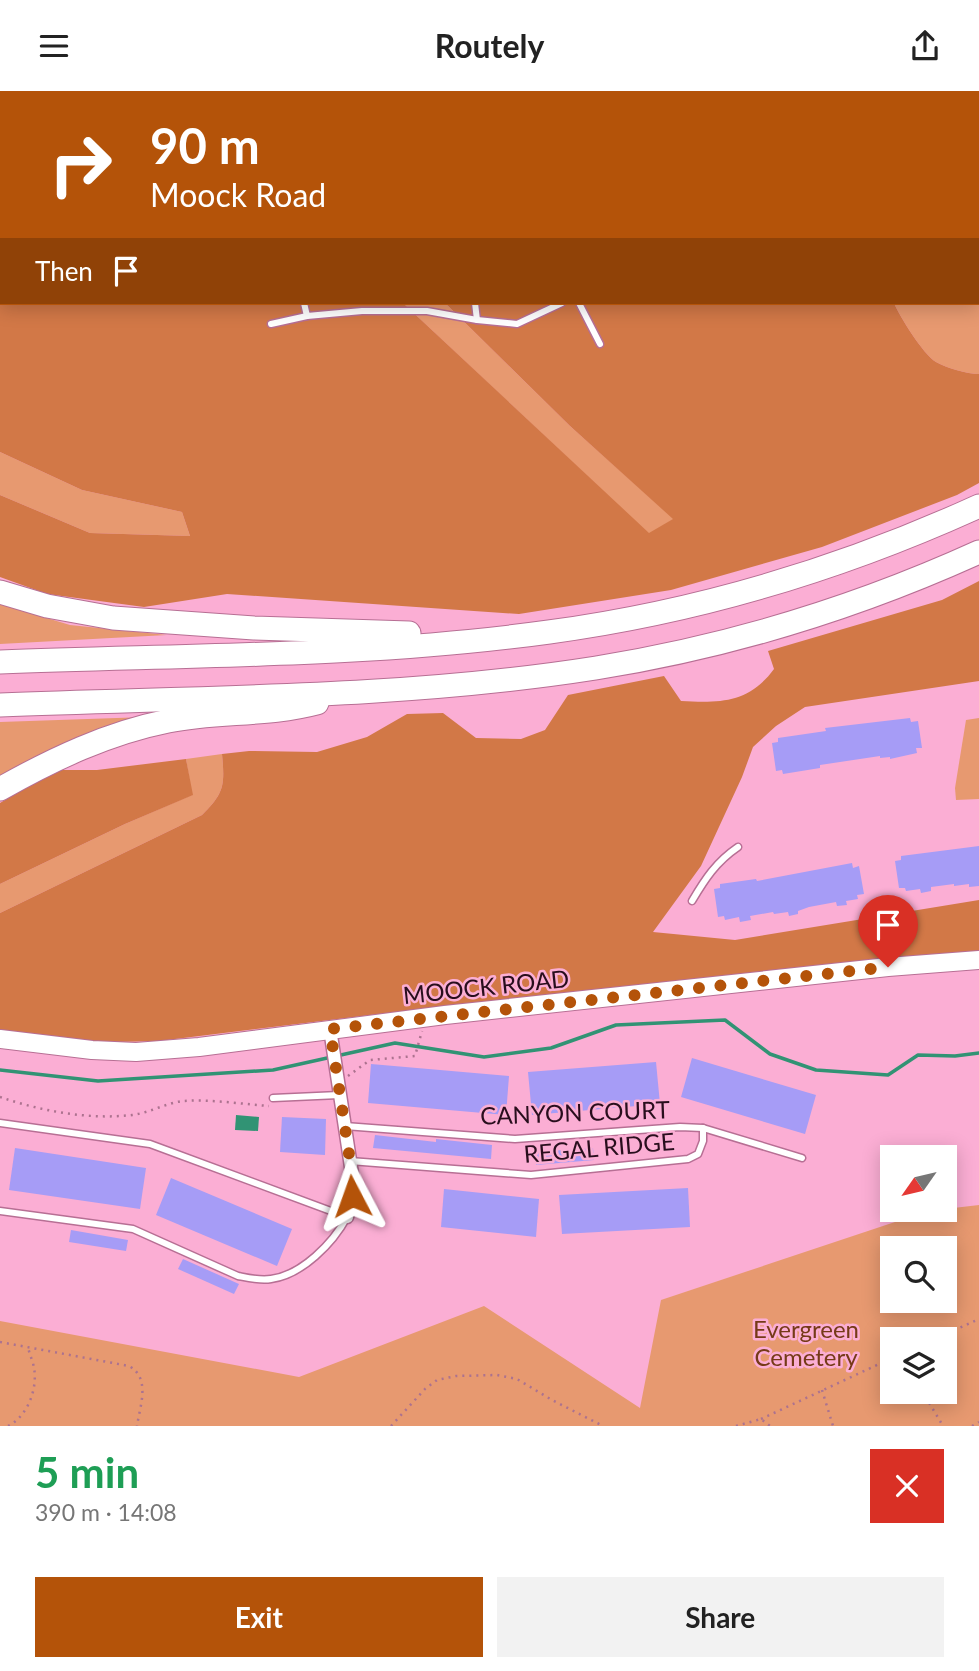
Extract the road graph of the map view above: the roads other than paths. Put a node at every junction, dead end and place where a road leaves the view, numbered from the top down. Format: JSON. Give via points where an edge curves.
{"nodes":[{"id":1,"x":304,"y":305,"type":"edge"},
{"id":2,"x":475,"y":305,"type":"edge"},
{"id":3,"x":558,"y":305,"type":"edge"},
{"id":4,"x":580,"y":305,"type":"edge"},
{"id":5,"x":307,"y":316,"type":"junction"},
{"id":6,"x":477,"y":320,"type":"junction"},
{"id":7,"x":271,"y":324,"type":"dead end"},
{"id":8,"x":600,"y":344,"type":"dead end"},
{"id":9,"x":979,"y":506,"type":"edge"},
{"id":10,"x":979,"y":552,"type":"edge"},
{"id":11,"x":0,"y":592,"type":"edge"},
{"id":12,"x":449,"y":643,"type":"junction"},
{"id":13,"x":0,"y":662,"type":"edge"},
{"id":14,"x":372,"y":690,"type":"junction"},
{"id":15,"x":0,"y":705,"type":"edge"},
{"id":16,"x":0,"y":789,"type":"edge"},
{"id":17,"x":738,"y":847,"type":"dead end"},
{"id":18,"x":692,"y":901,"type":"dead end"},
{"id":19,"x":979,"y":960,"type":"edge"},
{"id":20,"x":331,"y":1036,"type":"junction"},
{"id":21,"x":0,"y":1039,"type":"edge"},
{"id":22,"x":339,"y":1094,"type":"junction"},
{"id":23,"x":273,"y":1098,"type":"road end"},
{"id":24,"x":0,"y":1123,"type":"edge"},
{"id":25,"x":345,"y":1126,"type":"junction"},
{"id":26,"x":703,"y":1128,"type":"junction"},
{"id":27,"x":802,"y":1158,"type":"dead end"},
{"id":28,"x":350,"y":1161,"type":"junction"},
{"id":29,"x":0,"y":1211,"type":"edge"},
{"id":30,"x":347,"y":1217,"type":"junction"}],
"edges":[{"from":1,"to":5,"type":"lane"},
{"from":2,"to":6,"type":"lane"},
{"from":3,"to":6,"type":"lane","via":[[517,324]]},
{"from":4,"to":8,"type":"lane"},
{"from":5,"to":6,"type":"lane","via":[[427,311]]},
{"from":5,"to":7,"type":"lane"},
{"from":9,"to":12,"type":"highway","via":[[818,569],[705,601],[551,632]]},
{"from":10,"to":14,"type":"highway","via":[[860,600],[667,653],[545,674]]},
{"from":11,"to":12,"type":"highway","via":[[113,618],[405,632]]},
{"from":12,"to":13,"type":"highway"},
{"from":14,"to":15,"type":"highway"},
{"from":14,"to":16,"type":"highway","via":[[295,709],[169,720],[131,730],[73,750]]},
{"from":17,"to":18,"type":"lane","via":[[709,872]]},
{"from":19,"to":20,"type":"main road","name":"MOOCK ROAD","via":[[888,967]]},
{"from":20,"to":21,"type":"main road","name":"MOOCK ROAD","via":[[136,1052]]},
{"from":20,"to":22,"type":"street"},
{"from":22,"to":23,"type":"lane"},
{"from":22,"to":25,"type":"street"},
{"from":24,"to":30,"type":"lane","via":[[150,1144]]},
{"from":25,"to":26,"type":"lane","name":"CANYON COURT","via":[[515,1139]]},
{"from":25,"to":28,"type":"street"},
{"from":26,"to":27,"type":"lane","name":"CANYON COURT"},
{"from":26,"to":28,"type":"lane","name":"REGAL RIDGE","via":[[698,1154],[688,1159],[531,1175]]},
{"from":28,"to":30,"type":"street","via":[[352,1196]]},
{"from":29,"to":30,"type":"lane","via":[[134,1229],[238,1276],[255,1279],[272,1279],[304,1265]]}]}
